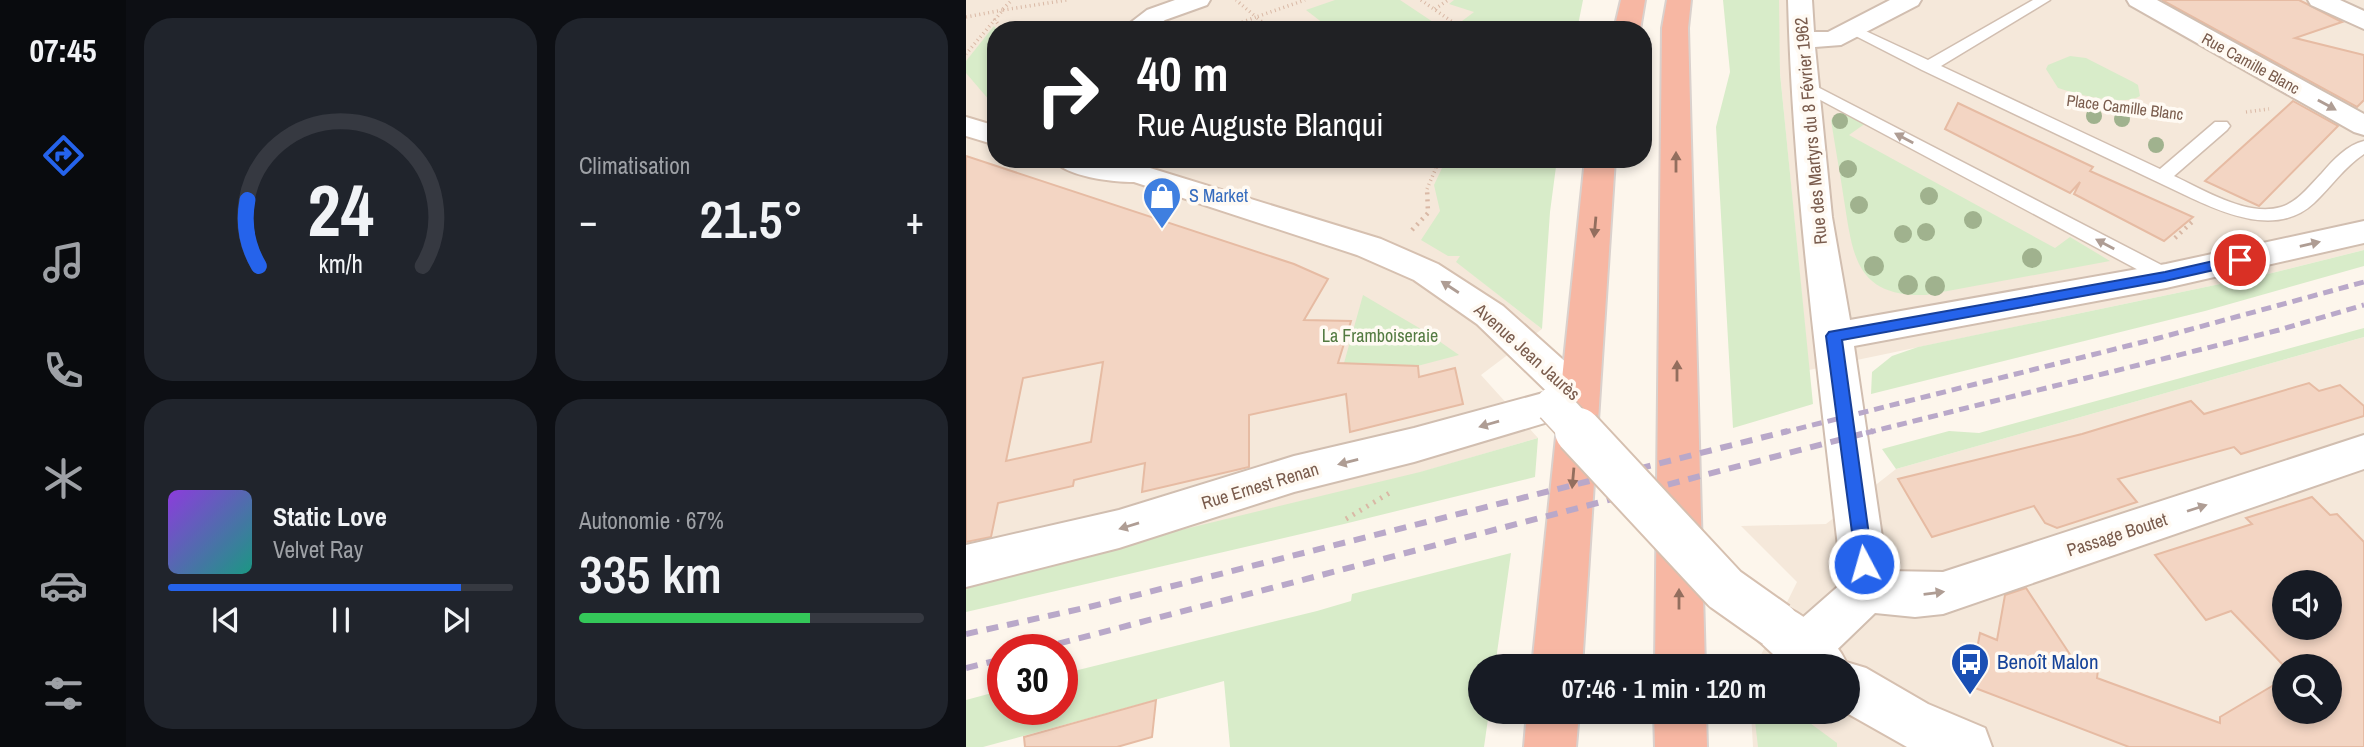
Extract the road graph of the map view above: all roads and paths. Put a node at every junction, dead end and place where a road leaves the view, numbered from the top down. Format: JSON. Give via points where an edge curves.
{"nodes":[{"id":1,"x":1012,"y":0,"type":"edge"},
{"id":2,"x":1067,"y":0,"type":"edge"},
{"id":3,"x":1198,"y":0,"type":"edge"},
{"id":4,"x":1236,"y":0,"type":"edge"},
{"id":5,"x":1306,"y":0,"type":"edge"},
{"id":6,"x":1421,"y":0,"type":"edge"},
{"id":7,"x":1448,"y":0,"type":"edge"},
{"id":8,"x":1610,"y":0,"type":"edge"},
{"id":9,"x":1633,"y":0,"type":"edge"},
{"id":10,"x":1679,"y":0,"type":"edge"},
{"id":11,"x":1800,"y":0,"type":"edge"},
{"id":12,"x":1909,"y":0,"type":"edge"},
{"id":13,"x":2043,"y":0,"type":"edge"},
{"id":14,"x":2139,"y":0,"type":"edge"},
{"id":15,"x":2320,"y":0,"type":"edge"},
{"id":16,"x":1435,"y":9,"type":"junction"},
{"id":17,"x":1003,"y":10,"type":"junction"},
{"id":18,"x":966,"y":17,"type":"edge"},
{"id":19,"x":1256,"y":17,"type":"junction"},
{"id":20,"x":994,"y":19,"type":"edge"},
{"id":21,"x":1145,"y":21,"type":"edge"},
{"id":22,"x":1245,"y":21,"type":"edge"},
{"id":23,"x":1261,"y":21,"type":"edge"},
{"id":24,"x":1452,"y":21,"type":"edge"},
{"id":25,"x":1607,"y":21,"type":"edge"},
{"id":26,"x":1629,"y":21,"type":"edge"},
{"id":27,"x":2364,"y":21,"type":"edge"},
{"id":28,"x":987,"y":28,"type":"edge"},
{"id":29,"x":1852,"y":30,"type":"junction"},
{"id":30,"x":1801,"y":39,"type":"junction"},
{"id":31,"x":974,"y":45,"type":"junction"},
{"id":32,"x":966,"y":47,"type":"edge"},
{"id":33,"x":966,"y":54,"type":"edge"},
{"id":34,"x":1928,"y":67,"type":"junction"},
{"id":35,"x":1804,"y":85,"type":"junction"},
{"id":36,"x":2314,"y":98,"type":"junction"},
{"id":37,"x":2064,"y":100,"type":"dead end"},
{"id":38,"x":2236,"y":114,"type":"dead end"},
{"id":39,"x":2201,"y":115,"type":"dead end"},
{"id":40,"x":966,"y":126,"type":"edge"},
{"id":41,"x":2221,"y":126,"type":"dead end"},
{"id":42,"x":2364,"y":126,"type":"edge"},
{"id":43,"x":987,"y":133,"type":"edge"},
{"id":44,"x":2364,"y":146,"type":"edge"},
{"id":45,"x":1116,"y":168,"type":"edge"},
{"id":46,"x":1436,"y":168,"type":"edge"},
{"id":47,"x":1599,"y":168,"type":"edge"},
{"id":48,"x":2162,"y":177,"type":"junction"},
{"id":49,"x":1411,"y":231,"type":"dead end"},
{"id":50,"x":2364,"y":232,"type":"edge"},
{"id":51,"x":2165,"y":276,"type":"junction"},
{"id":52,"x":1834,"y":336,"type":"junction"},
{"id":53,"x":1554,"y":405,"type":"junction"},
{"id":54,"x":2364,"y":452,"type":"edge"},
{"id":55,"x":1401,"y":486,"type":"dead end"},
{"id":56,"x":1346,"y":519,"type":"dead end"},
{"id":57,"x":966,"y":566,"type":"edge"},
{"id":58,"x":1866,"y":591,"type":"junction"},
{"id":59,"x":1800,"y":647,"type":"edge"},
{"id":60,"x":1558,"y":654,"type":"edge"},
{"id":61,"x":1680,"y":654,"type":"edge"},
{"id":62,"x":1860,"y":693,"type":"edge"},
{"id":63,"x":1552,"y":724,"type":"edge"},
{"id":64,"x":1680,"y":724,"type":"edge"},
{"id":65,"x":1550,"y":747,"type":"edge"},
{"id":66,"x":1681,"y":747,"type":"edge"},
{"id":67,"x":1966,"y":747,"type":"edge"}],
"edges":[{"from":1,"to":17,"type":"path"},
{"from":2,"to":17,"type":"path"},
{"from":3,"to":21,"type":"street"},
{"from":4,"to":19,"type":"path"},
{"from":5,"to":19,"type":"path"},
{"from":6,"to":16,"type":"path"},
{"from":7,"to":16,"type":"path"},
{"from":8,"to":25,"type":"highway"},
{"from":9,"to":26,"type":"highway"},
{"from":61,"to":10,"type":"highway","one_way":true,"via":[[1675,28]]},
{"from":11,"to":30,"type":"street","name":"Rue des Martyrs du 8 Février 1962"},
{"from":12,"to":29,"type":"street"},
{"from":13,"to":34,"type":"lane"},
{"from":14,"to":36,"type":"street","name":"Rue Camille Blanc"},
{"from":15,"to":27,"type":"street"},
{"from":16,"to":24,"type":"path"},
{"from":17,"to":18,"type":"path"},
{"from":17,"to":20,"type":"path"},
{"from":19,"to":22,"type":"path"},
{"from":19,"to":23,"type":"path"},
{"from":28,"to":31,"type":"path"},
{"from":29,"to":30,"type":"street","via":[[1832,40]]},
{"from":29,"to":34,"type":"lane","name":"Place Camille Blanc"},
{"from":30,"to":35,"type":"street","name":"Rue des Martyrs du 8 Février 1962"},
{"from":31,"to":32,"type":"path"},
{"from":31,"to":33,"type":"path"},
{"from":34,"to":48,"type":"lane","name":"Place Camille Blanc"},
{"from":51,"to":35,"type":"lane","one_way":true},
{"from":35,"to":52,"type":"street","name":"Rue des Martyrs du 8 Février 1962","via":[[1816,217]]},
{"from":36,"to":38,"type":"path"},
{"from":36,"to":42,"type":"street","name":"Rue Camille Blanc","one_way":true},
{"from":37,"to":39,"type":"path","name":"Place Camille Blanc","via":[[2119,110]]},
{"from":40,"to":43,"type":"street"},
{"from":41,"to":48,"type":"lane"},
{"from":44,"to":48,"type":"lane","name":"Place Camille Blanc","via":[[2298,206],[2270,214],[2234,209]]},
{"from":45,"to":53,"type":"street","name":"Avenue Jean Jaurès","via":[[1126,182],[1349,258],[1470,328]]},
{"from":59,"to":45,"type":"street","name":"Avenue Jean Jaurès","one_way":true,"via":[[1744,571],[1575,394],[1461,294],[1426,272],[1369,247]]},
{"from":46,"to":49,"type":"path","via":[[1427,188],[1428,213]]},
{"from":47,"to":60,"type":"highway","one_way":true},
{"from":51,"to":50,"type":"street","one_way":true},
{"from":51,"to":52,"type":"street"},
{"from":52,"to":58,"type":"street","name":"Rue des Martyrs du 8 Février 1962"},
{"from":53,"to":57,"type":"street","name":"Rue Ernest Renan","one_way":true,"via":[[1294,474],[1119,529]]},
{"from":53,"to":59,"type":"street","name":"Avenue Jean Jaurès","bridge":true,"via":[[1725,589]]},
{"from":58,"to":54,"type":"street","name":"Passage Boutet","one_way":true,"via":[[1942,593]]},
{"from":55,"to":56,"type":"path"},
{"from":58,"to":59,"type":"street"},
{"from":62,"to":67,"type":"street"},
{"from":63,"to":65,"type":"highway"},
{"from":64,"to":66,"type":"highway"}]}
